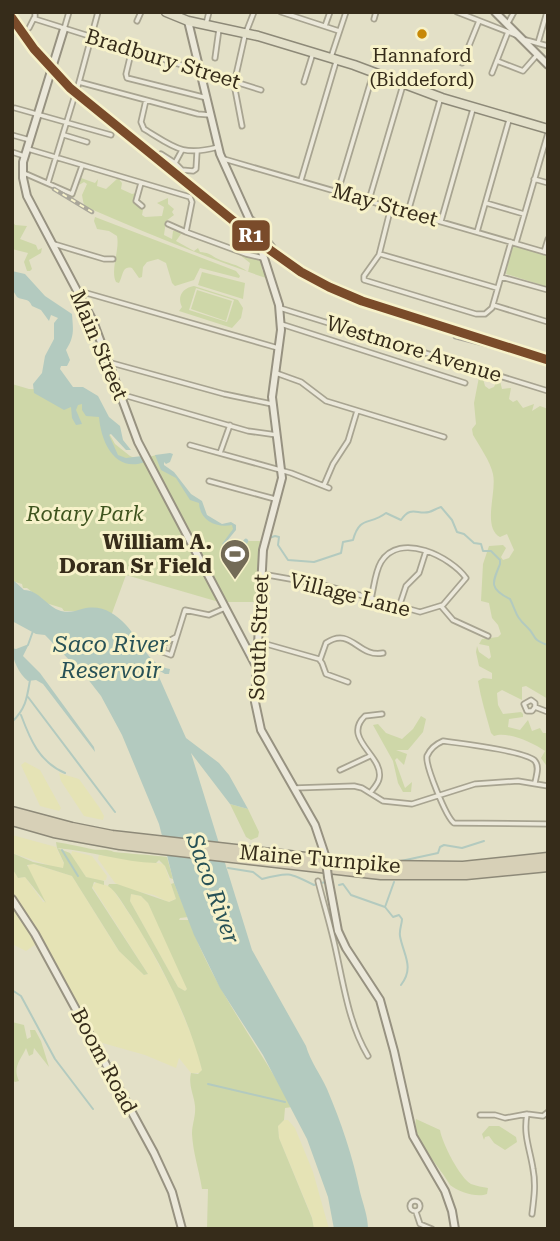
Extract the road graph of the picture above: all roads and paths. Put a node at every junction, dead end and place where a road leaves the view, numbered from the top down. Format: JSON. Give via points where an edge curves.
{"nodes":[{"id":1,"x":34,"y":12,"type":"edge"},
{"id":2,"x":69,"y":12,"type":"edge"},
{"id":3,"x":98,"y":12,"type":"edge"},
{"id":4,"x":141,"y":12,"type":"edge"},
{"id":5,"x":166,"y":12,"type":"edge"},
{"id":6,"x":209,"y":12,"type":"edge"},
{"id":7,"x":254,"y":12,"type":"edge"},
{"id":8,"x":281,"y":12,"type":"edge"},
{"id":9,"x":330,"y":12,"type":"edge"},
{"id":10,"x":346,"y":12,"type":"edge"},
{"id":11,"x":376,"y":12,"type":"edge"},
{"id":12,"x":457,"y":12,"type":"edge"},
{"id":13,"x":495,"y":12,"type":"edge"},
{"id":14,"x":514,"y":12,"type":"edge"},
{"id":15,"x":547,"y":12,"type":"edge"},
{"id":16,"x":184,"y":18,"type":"edge"},
{"id":17,"x":34,"y":19,"type":"junction"},
{"id":18,"x":374,"y":19,"type":"dead end"},
{"id":19,"x":137,"y":21,"type":"dead end"},
{"id":20,"x":479,"y":21,"type":"junction"},
{"id":21,"x":206,"y":24,"type":"junction"},
{"id":22,"x":325,"y":26,"type":"junction"},
{"id":23,"x":220,"y":27,"type":"junction"},
{"id":24,"x":507,"y":28,"type":"junction"},
{"id":25,"x":29,"y":29,"type":"dead end"},
{"id":26,"x":64,"y":29,"type":"junction"},
{"id":27,"x":340,"y":31,"type":"junction"},
{"id":28,"x":246,"y":32,"type":"junction"},
{"id":29,"x":90,"y":36,"type":"junction"},
{"id":30,"x":520,"y":37,"type":"junction"},
{"id":31,"x":538,"y":43,"type":"junction"},
{"id":32,"x":548,"y":46,"type":"edge"},
{"id":33,"x":132,"y":49,"type":"junction"},
{"id":34,"x":313,"y":53,"type":"junction"},
{"id":35,"x":537,"y":55,"type":"junction"},
{"id":36,"x":215,"y":58,"type":"dead end"},
{"id":37,"x":333,"y":59,"type":"junction"},
{"id":38,"x":497,"y":61,"type":"junction"},
{"id":39,"x":462,"y":63,"type":"dead end"},
{"id":40,"x":548,"y":65,"type":"edge"},
{"id":41,"x":200,"y":70,"type":"junction"},
{"id":42,"x":373,"y":72,"type":"junction"},
{"id":43,"x":492,"y":73,"type":"dead end"},
{"id":44,"x":234,"y":82,"type":"junction"},
{"id":45,"x":304,"y":82,"type":"dead end"},
{"id":46,"x":403,"y":83,"type":"junction"},
{"id":47,"x":261,"y":90,"type":"dead end"},
{"id":48,"x":206,"y":97,"type":"junction"},
{"id":49,"x":440,"y":97,"type":"junction"},
{"id":50,"x":74,"y":98,"type":"dead end"},
{"id":51,"x":146,"y":100,"type":"junction"},
{"id":52,"x":473,"y":107,"type":"junction"},
{"id":53,"x":15,"y":108,"type":"dead end"},
{"id":54,"x":38,"y":114,"type":"junction"},
{"id":55,"x":210,"y":115,"type":"junction"},
{"id":56,"x":510,"y":118,"type":"junction"},
{"id":57,"x":67,"y":123,"type":"junction"},
{"id":58,"x":242,"y":126,"type":"dead end"},
{"id":59,"x":548,"y":131,"type":"edge"},
{"id":60,"x":12,"y":135,"type":"edge"},
{"id":61,"x":64,"y":135,"type":"junction"},
{"id":62,"x":111,"y":135,"type":"dead end"},
{"id":63,"x":30,"y":140,"type":"junction"},
{"id":64,"x":87,"y":142,"type":"dead end"},
{"id":65,"x":218,"y":147,"type":"junction"},
{"id":66,"x":182,"y":150,"type":"junction"},
{"id":67,"x":12,"y":152,"type":"edge"},
{"id":68,"x":197,"y":152,"type":"junction"},
{"id":69,"x":26,"y":153,"type":"junction"},
{"id":70,"x":160,"y":154,"type":"dead end"},
{"id":71,"x":57,"y":158,"type":"junction"},
{"id":72,"x":222,"y":159,"type":"junction"},
{"id":73,"x":175,"y":163,"type":"junction"},
{"id":74,"x":82,"y":165,"type":"junction"},
{"id":75,"x":23,"y":172,"type":"junction"},
{"id":76,"x":534,"y":179,"type":"junction"},
{"id":77,"x":301,"y":180,"type":"junction"},
{"id":78,"x":141,"y":182,"type":"junction"},
{"id":79,"x":48,"y":183,"type":"junction"},
{"id":80,"x":548,"y":183,"type":"edge"},
{"id":81,"x":337,"y":191,"type":"junction"},
{"id":82,"x":369,"y":200,"type":"junction"},
{"id":83,"x":485,"y":203,"type":"junction"},
{"id":84,"x":142,"y":206,"type":"dead end"},
{"id":85,"x":391,"y":207,"type":"junction"},
{"id":86,"x":408,"y":212,"type":"junction"},
{"id":87,"x":524,"y":214,"type":"junction"},
{"id":88,"x":251,"y":220,"type":"junction"},
{"id":89,"x":441,"y":221,"type":"junction"},
{"id":90,"x":168,"y":224,"type":"dead end"},
{"id":91,"x":186,"y":232,"type":"junction"},
{"id":92,"x":477,"y":232,"type":"junction"},
{"id":93,"x":548,"y":239,"type":"edge"},
{"id":94,"x":513,"y":243,"type":"junction"},
{"id":95,"x":52,"y":244,"type":"junction"},
{"id":96,"x":273,"y":247,"type":"dead end"},
{"id":97,"x":546,"y":252,"type":"edge"},
{"id":98,"x":380,"y":254,"type":"junction"},
{"id":99,"x":265,"y":258,"type":"junction"},
{"id":100,"x":113,"y":259,"type":"dead end"},
{"id":101,"x":501,"y":277,"type":"junction"},
{"id":102,"x":497,"y":288,"type":"junction"},
{"id":103,"x":76,"y":290,"type":"junction"},
{"id":104,"x":548,"y":290,"type":"edge"},
{"id":105,"x":494,"y":306,"type":"junction"},
{"id":106,"x":280,"y":309,"type":"junction"},
{"id":107,"x":548,"y":322,"type":"edge"},
{"id":108,"x":281,"y":324,"type":"junction"},
{"id":109,"x":278,"y":348,"type":"junction"},
{"id":110,"x":108,"y":362,"type":"junction"},
{"id":111,"x":274,"y":373,"type":"junction"},
{"id":112,"x":465,"y":383,"type":"dead end"},
{"id":113,"x":548,"y":391,"type":"edge"},
{"id":114,"x":120,"y":394,"type":"junction"},
{"id":115,"x":272,"y":404,"type":"junction"},
{"id":116,"x":358,"y":411,"type":"junction"},
{"id":117,"x":230,"y":425,"type":"junction"},
{"id":118,"x":277,"y":435,"type":"junction"},
{"id":119,"x":444,"y":437,"type":"dead end"},
{"id":120,"x":190,"y":445,"type":"dead end"},
{"id":121,"x":220,"y":453,"type":"junction"},
{"id":122,"x":282,"y":470,"type":"junction"},
{"id":123,"x":209,"y":481,"type":"dead end"},
{"id":124,"x":277,"y":500,"type":"junction"},
{"id":125,"x":426,"y":551,"type":"junction"},
{"id":126,"x":262,"y":574,"type":"junction"},
{"id":127,"x":371,"y":599,"type":"junction"},
{"id":128,"x":442,"y":606,"type":"junction"},
{"id":129,"x":399,"y":607,"type":"junction"},
{"id":130,"x":225,"y":608,"type":"junction"},
{"id":131,"x":488,"y":636,"type":"dead end"},
{"id":132,"x":176,"y":637,"type":"junction"},
{"id":133,"x":257,"y":641,"type":"junction"},
{"id":134,"x":383,"y":653,"type":"dead end"},
{"id":135,"x":320,"y":660,"type":"junction"},
{"id":136,"x":256,"y":666,"type":"junction"},
{"id":137,"x":348,"y":682,"type":"dead end"},
{"id":138,"x":535,"y":707,"type":"dead end"},
{"id":139,"x":548,"y":712,"type":"edge"},
{"id":140,"x":382,"y":714,"type":"dead end"},
{"id":141,"x":370,"y":755,"type":"junction"},
{"id":142,"x":340,"y":770,"type":"dead end"},
{"id":143,"x":535,"y":783,"type":"junction"},
{"id":144,"x":548,"y":786,"type":"edge"},
{"id":145,"x":295,"y":788,"type":"junction"},
{"id":146,"x":370,"y":793,"type":"junction"},
{"id":147,"x":440,"y":795,"type":"junction"},
{"id":148,"x":12,"y":812,"type":"edge"},
{"id":149,"x":12,"y":820,"type":"edge"},
{"id":150,"x":548,"y":824,"type":"edge"},
{"id":151,"x":159,"y":846,"type":"junction"},
{"id":152,"x":229,"y":854,"type":"junction"},
{"id":153,"x":548,"y":858,"type":"edge"},
{"id":154,"x":548,"y":866,"type":"edge"},
{"id":155,"x":318,"y":881,"type":"dead end"},
{"id":156,"x":12,"y":899,"type":"edge"},
{"id":157,"x":335,"y":932,"type":"junction"},
{"id":158,"x":368,"y":1056,"type":"dead end"},
{"id":159,"x":548,"y":1112,"type":"edge"},
{"id":160,"x":527,"y":1114,"type":"junction"},
{"id":161,"x":480,"y":1115,"type":"dead end"},
{"id":162,"x":416,"y":1211,"type":"dead end"},
{"id":163,"x":532,"y":1214,"type":"dead end"},
{"id":164,"x":182,"y":1229,"type":"edge"},
{"id":165,"x":432,"y":1229,"type":"edge"},
{"id":166,"x":455,"y":1229,"type":"edge"}],
"edges":[{"from":1,"to":17,"type":"street"},
{"from":2,"to":26,"type":"street","name":"Main Street"},
{"from":3,"to":29,"type":"street"},
{"from":4,"to":19,"type":"street"},
{"from":5,"to":16,"type":"main road"},
{"from":6,"to":21,"type":"street"},
{"from":7,"to":28,"type":"street"},
{"from":8,"to":22,"type":"street"},
{"from":9,"to":22,"type":"street"},
{"from":10,"to":27,"type":"street"},
{"from":11,"to":18,"type":"street"},
{"from":12,"to":20,"type":"street"},
{"from":13,"to":24,"type":"street"},
{"from":14,"to":24,"type":"street"},
{"from":15,"to":31,"type":"street"},
{"from":16,"to":21,"type":"main road"},
{"from":16,"to":41,"type":"street","name":"South Street"},
{"from":17,"to":25,"type":"street"},
{"from":17,"to":26,"type":"street","name":"Bradbury Street"},
{"from":20,"to":24,"type":"street"},
{"from":20,"to":39,"type":"street"},
{"from":21,"to":23,"type":"main road"},
{"from":22,"to":27,"type":"street"},
{"from":23,"to":28,"type":"main road"},
{"from":23,"to":36,"type":"street"},
{"from":24,"to":30,"type":"street"},
{"from":24,"to":38,"type":"street"},
{"from":26,"to":29,"type":"street","name":"Bradbury Street"},
{"from":26,"to":54,"type":"street","name":"Main Street"},
{"from":27,"to":37,"type":"street"},
{"from":28,"to":34,"type":"main road"},
{"from":28,"to":44,"type":"street"},
{"from":29,"to":33,"type":"street","name":"Bradbury Street"},
{"from":29,"to":51,"type":"street","via":[[79,84]]},
{"from":30,"to":31,"type":"street"},
{"from":30,"to":35,"type":"street"},
{"from":31,"to":32,"type":"street"},
{"from":33,"to":41,"type":"street","name":"Bradbury Street"},
{"from":33,"to":48,"type":"street","via":[[127,78]]},
{"from":34,"to":37,"type":"main road"},
{"from":34,"to":45,"type":"street"},
{"from":35,"to":38,"type":"street","via":[[523,71]]},
{"from":35,"to":40,"type":"street"},
{"from":37,"to":42,"type":"main road"},
{"from":37,"to":77,"type":"street"},
{"from":38,"to":43,"type":"street"},
{"from":41,"to":44,"type":"street","name":"Bradbury Street"},
{"from":41,"to":48,"type":"street","name":"South Street"},
{"from":42,"to":46,"type":"main road"},
{"from":42,"to":81,"type":"street"},
{"from":44,"to":47,"type":"street","name":"Bradbury Street"},
{"from":44,"to":58,"type":"street"},
{"from":46,"to":49,"type":"main road"},
{"from":46,"to":82,"type":"street"},
{"from":48,"to":55,"type":"street","name":"South Street"},
{"from":49,"to":52,"type":"main road"},
{"from":49,"to":86,"type":"street"},
{"from":50,"to":57,"type":"street"},
{"from":51,"to":55,"type":"street"},
{"from":51,"to":66,"type":"street","via":[[142,127]]},
{"from":52,"to":56,"type":"main road"},
{"from":52,"to":89,"type":"street"},
{"from":53,"to":54,"type":"street"},
{"from":54,"to":57,"type":"street"},
{"from":54,"to":63,"type":"street","name":"Main Street"},
{"from":55,"to":65,"type":"street","name":"South Street"},
{"from":56,"to":59,"type":"main road"},
{"from":56,"to":83,"type":"street"},
{"from":57,"to":61,"type":"street"},
{"from":57,"to":62,"type":"street"},
{"from":59,"to":76,"type":"street"},
{"from":60,"to":63,"type":"street"},
{"from":61,"to":64,"type":"street"},
{"from":61,"to":71,"type":"street"},
{"from":63,"to":69,"type":"street","name":"Main Street"},
{"from":65,"to":68,"type":"street"},
{"from":65,"to":72,"type":"street","name":"South Street"},
{"from":66,"to":68,"type":"street"},
{"from":66,"to":73,"type":"street"},
{"from":67,"to":69,"type":"street"},
{"from":68,"to":73,"type":"street","via":[[195,171],[181,170]]},
{"from":69,"to":71,"type":"street"},
{"from":69,"to":75,"type":"street","name":"Main Street"},
{"from":70,"to":73,"type":"street"},
{"from":71,"to":74,"type":"street"},
{"from":71,"to":79,"type":"street"},
{"from":72,"to":77,"type":"street","name":"May Street"},
{"from":72,"to":88,"type":"street","name":"South Street"},
{"from":74,"to":78,"type":"street"},
{"from":74,"to":79,"type":"street","via":[[73,194]]},
{"from":75,"to":79,"type":"street"},
{"from":75,"to":95,"type":"street","name":"Main Street","via":[[30,204]]},
{"from":76,"to":80,"type":"street"},
{"from":76,"to":87,"type":"street"},
{"from":77,"to":81,"type":"street","name":"May Street"},
{"from":78,"to":84,"type":"street","via":[[136,201]]},
{"from":78,"to":91,"type":"street","via":[[191,198]]},
{"from":81,"to":82,"type":"street","name":"May Street"},
{"from":82,"to":85,"type":"street","name":"May Street"},
{"from":83,"to":87,"type":"street"},
{"from":83,"to":92,"type":"street"},
{"from":85,"to":86,"type":"street","name":"May Street"},
{"from":85,"to":98,"type":"street"},
{"from":86,"to":89,"type":"street","name":"May Street"},
{"from":87,"to":94,"type":"street"},
{"from":88,"to":96,"type":"street"},
{"from":88,"to":99,"type":"street","name":"South Street"},
{"from":89,"to":92,"type":"street","name":"May Street"},
{"from":90,"to":91,"type":"street"},
{"from":91,"to":99,"type":"street"},
{"from":92,"to":94,"type":"street","name":"May Street"},
{"from":93,"to":97,"type":"street"},
{"from":94,"to":97,"type":"street","name":"May Street"},
{"from":94,"to":101,"type":"street"},
{"from":95,"to":100,"type":"street"},
{"from":95,"to":103,"type":"street","name":"Main Street"},
{"from":98,"to":102,"type":"street"},
{"from":98,"to":105,"type":"street","via":[[363,279],[479,315]]},
{"from":99,"to":106,"type":"street","name":"South Street"},
{"from":101,"to":102,"type":"street"},
{"from":101,"to":104,"type":"street"},
{"from":102,"to":105,"type":"street"},
{"from":103,"to":109,"type":"street"},
{"from":103,"to":110,"type":"street","name":"Main Street"},
{"from":105,"to":107,"type":"street"},
{"from":106,"to":108,"type":"street","name":"South Street"},
{"from":106,"to":113,"type":"street","name":"Westmore Avenue"},
{"from":108,"to":109,"type":"street","name":"South Street"},
{"from":108,"to":112,"type":"street"},
{"from":109,"to":111,"type":"street","name":"South Street"},
{"from":110,"to":114,"type":"street","name":"Main Street"},
{"from":110,"to":115,"type":"street"},
{"from":111,"to":115,"type":"street","name":"South Street"},
{"from":111,"to":116,"type":"street","via":[[302,382],[326,401]]},
{"from":114,"to":117,"type":"street"},
{"from":114,"to":130,"type":"street","name":"Main Street","via":[[141,448]]},
{"from":115,"to":118,"type":"street","name":"South Street"},
{"from":116,"to":119,"type":"street"},
{"from":116,"to":122,"type":"street","via":[[326,487]]},
{"from":117,"to":118,"type":"street"},
{"from":117,"to":121,"type":"street"},
{"from":118,"to":122,"type":"street","name":"South Street"},
{"from":120,"to":121,"type":"street"},
{"from":121,"to":122,"type":"street"},
{"from":122,"to":124,"type":"street","name":"South Street"},
{"from":123,"to":124,"type":"street"},
{"from":124,"to":126,"type":"street","name":"South Street","via":[[265,537]]},
{"from":125,"to":127,"type":"street","via":[[402,548],[386,555]]},
{"from":125,"to":128,"type":"street","name":"Village Lane","via":[[449,562],[466,578]]},
{"from":125,"to":129,"type":"street"},
{"from":126,"to":127,"type":"street","name":"Village Lane"},
{"from":126,"to":133,"type":"street","name":"South Street"},
{"from":127,"to":129,"type":"street","name":"Village Lane"},
{"from":128,"to":129,"type":"street","name":"Village Lane","via":[[420,612]]},
{"from":128,"to":131,"type":"street","via":[[453,620]]},
{"from":130,"to":132,"type":"street","via":[[209,615],[185,610]]},
{"from":130,"to":136,"type":"street","name":"Main Street"},
{"from":132,"to":132,"type":"street","via":[[172,655],[163,652],[163,644]]},
{"from":133,"to":135,"type":"street"},
{"from":133,"to":136,"type":"street","name":"South Street"},
{"from":134,"to":135,"type":"street","via":[[338,637],[326,643]]},
{"from":135,"to":137,"type":"street","via":[[326,674]]},
{"from":136,"to":145,"type":"street","name":"South Street","via":[[260,725]]},
{"from":138,"to":139,"type":"street"},
{"from":140,"to":141,"type":"street","via":[[367,715],[358,726],[359,738]]},
{"from":141,"to":142,"type":"street"},
{"from":141,"to":146,"type":"street","via":[[380,777]]},
{"from":143,"to":144,"type":"street"},
{"from":143,"to":147,"type":"street","via":[[475,784]]},
{"from":143,"to":147,"type":"street","via":[[538,768],[531,757],[443,741],[434,746],[427,761]]},
{"from":145,"to":146,"type":"street","via":[[354,786]]},
{"from":145,"to":157,"type":"street","name":"South Street","bridge":true,"via":[[318,830],[325,855]]},
{"from":146,"to":147,"type":"street","via":[[383,801],[412,804]]},
{"from":147,"to":150,"type":"street","via":[[448,817],[456,823]]},
{"from":148,"to":151,"type":"highway","name":"Maine Turnpike"},
{"from":149,"to":151,"type":"highway","name":"Maine Turnpike","via":[[93,840]]},
{"from":151,"to":152,"type":"highway","name":"Maine Turnpike"},
{"from":152,"to":153,"type":"highway","name":"Maine Turnpike","via":[[405,868]]},
{"from":152,"to":154,"type":"highway","name":"Maine Turnpike","via":[[408,876]]},
{"from":155,"to":157,"type":"street"},
{"from":156,"to":164,"type":"street","name":"Boom Road","via":[[149,1144],[172,1192]]},
{"from":157,"to":158,"type":"street","via":[[351,1016]]},
{"from":157,"to":166,"type":"street","name":"South Street","via":[[380,1000],[412,1136],[447,1195]]},
{"from":159,"to":160,"type":"street","via":[[543,1116]]},
{"from":160,"to":161,"type":"street","via":[[505,1118]]},
{"from":160,"to":163,"type":"street","via":[[535,1188]]},
{"from":162,"to":165,"type":"street","via":[[420,1224]]}]}
